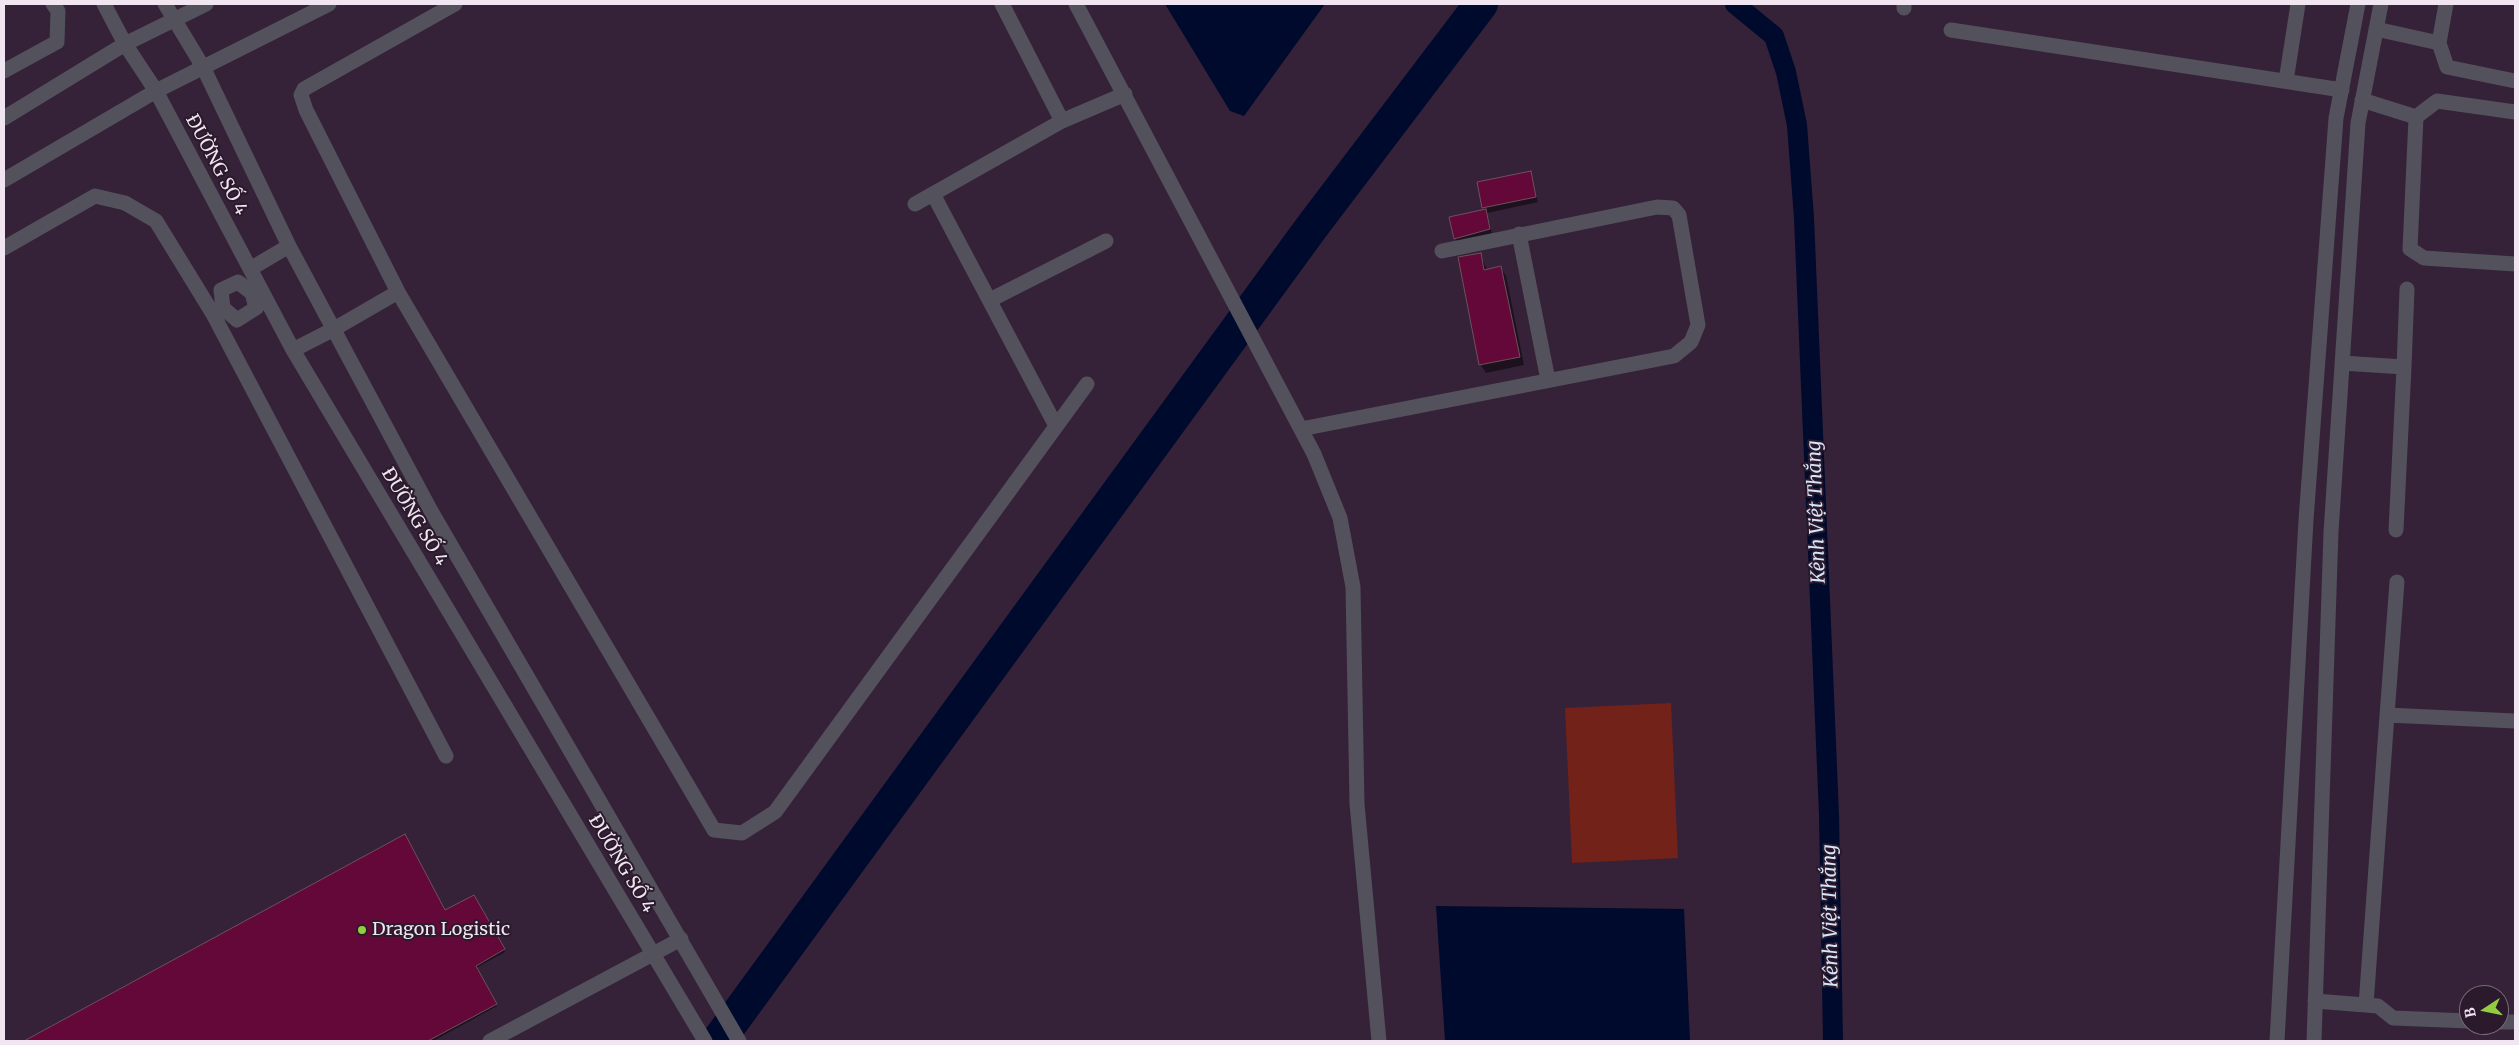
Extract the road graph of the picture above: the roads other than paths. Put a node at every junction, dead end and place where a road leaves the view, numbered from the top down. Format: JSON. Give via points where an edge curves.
{"nodes":[{"id":1,"x":53,"y":4,"type":"edge"},
{"id":2,"x":104,"y":4,"type":"edge"},
{"id":3,"x":165,"y":4,"type":"edge"},
{"id":4,"x":206,"y":4,"type":"edge"},
{"id":5,"x":329,"y":4,"type":"edge"},
{"id":6,"x":455,"y":4,"type":"edge"},
{"id":7,"x":1002,"y":4,"type":"edge"},
{"id":8,"x":1076,"y":4,"type":"edge"},
{"id":9,"x":2298,"y":4,"type":"edge"},
{"id":10,"x":2358,"y":4,"type":"edge"},
{"id":11,"x":2381,"y":4,"type":"edge"},
{"id":12,"x":2446,"y":4,"type":"edge"},
{"id":13,"x":175,"y":21,"type":"junction"},
{"id":14,"x":2376,"y":29,"type":"junction"},
{"id":15,"x":1951,"y":30,"type":"dead end"},
{"id":16,"x":2439,"y":43,"type":"junction"},
{"id":17,"x":125,"y":44,"type":"junction"},
{"id":18,"x":203,"y":67,"type":"junction"},
{"id":19,"x":4,"y":71,"type":"edge"},
{"id":20,"x":2286,"y":81,"type":"junction"},
{"id":21,"x":2515,"y":81,"type":"edge"},
{"id":22,"x":2342,"y":90,"type":"junction"},
{"id":23,"x":156,"y":91,"type":"junction"},
{"id":24,"x":1124,"y":94,"type":"junction"},
{"id":25,"x":2362,"y":100,"type":"junction"},
{"id":26,"x":2515,"y":112,"type":"edge"},
{"id":27,"x":2416,"y":117,"type":"junction"},
{"id":28,"x":4,"y":118,"type":"edge"},
{"id":29,"x":1062,"y":121,"type":"junction"},
{"id":30,"x":4,"y":180,"type":"edge"},
{"id":31,"x":933,"y":194,"type":"junction"},
{"id":32,"x":915,"y":204,"type":"dead end"},
{"id":33,"x":1519,"y":234,"type":"junction"},
{"id":34,"x":1106,"y":241,"type":"dead end"},
{"id":35,"x":289,"y":246,"type":"junction"},
{"id":36,"x":4,"y":248,"type":"edge"},
{"id":37,"x":1442,"y":251,"type":"dead end"},
{"id":38,"x":2515,"y":264,"type":"edge"},
{"id":39,"x":250,"y":269,"type":"junction"},
{"id":40,"x":2407,"y":289,"type":"dead end"},
{"id":41,"x":256,"y":290,"type":"junction"},
{"id":42,"x":398,"y":292,"type":"junction"},
{"id":43,"x":990,"y":300,"type":"junction"},
{"id":44,"x":218,"y":311,"type":"junction"},
{"id":45,"x":334,"y":329,"type":"junction"},
{"id":46,"x":293,"y":350,"type":"junction"},
{"id":47,"x":2342,"y":363,"type":"junction"},
{"id":48,"x":2404,"y":367,"type":"junction"},
{"id":49,"x":1548,"y":380,"type":"junction"},
{"id":50,"x":1087,"y":384,"type":"dead end"},
{"id":51,"x":1056,"y":426,"type":"junction"},
{"id":52,"x":1301,"y":429,"type":"junction"},
{"id":53,"x":2396,"y":530,"type":"dead end"},
{"id":54,"x":2397,"y":582,"type":"dead end"},
{"id":55,"x":2388,"y":716,"type":"junction"},
{"id":56,"x":2515,"y":721,"type":"edge"},
{"id":57,"x":446,"y":756,"type":"dead end"},
{"id":58,"x":681,"y":939,"type":"junction"},
{"id":59,"x":653,"y":954,"type":"junction"},
{"id":60,"x":2315,"y":1001,"type":"junction"},
{"id":61,"x":2366,"y":1005,"type":"junction"},
{"id":62,"x":2459,"y":1021,"type":"edge"},
{"id":63,"x":490,"y":1041,"type":"edge"},
{"id":64,"x":705,"y":1041,"type":"edge"},
{"id":65,"x":739,"y":1041,"type":"edge"},
{"id":66,"x":1379,"y":1041,"type":"edge"},
{"id":67,"x":2277,"y":1041,"type":"edge"},
{"id":68,"x":2314,"y":1041,"type":"edge"}],
"edges":[{"from":1,"to":19,"type":"street","via":[[58,12],[57,42]]},
{"from":2,"to":17,"type":"street","name":"ĐƯỜNG SỐ 4"},
{"from":3,"to":13,"type":"street"},
{"from":4,"to":13,"type":"street"},
{"from":5,"to":18,"type":"street"},
{"from":6,"to":42,"type":"street","via":[[314,82],[304,89],[302,95],[306,110]]},
{"from":7,"to":29,"type":"street"},
{"from":8,"to":24,"type":"street"},
{"from":9,"to":20,"type":"street"},
{"from":10,"to":22,"type":"street"},
{"from":11,"to":14,"type":"street"},
{"from":12,"to":16,"type":"street"},
{"from":13,"to":17,"type":"street"},
{"from":13,"to":18,"type":"street"},
{"from":14,"to":16,"type":"street"},
{"from":14,"to":25,"type":"street"},
{"from":15,"to":20,"type":"street"},
{"from":16,"to":21,"type":"street","via":[[2446,67]]},
{"from":17,"to":23,"type":"street","name":"ĐƯỜNG SỐ 4"},
{"from":17,"to":28,"type":"street"},
{"from":18,"to":23,"type":"street"},
{"from":18,"to":35,"type":"street"},
{"from":20,"to":22,"type":"street"},
{"from":22,"to":67,"type":"street","via":[[2336,118],[2306,520]]},
{"from":23,"to":30,"type":"street"},
{"from":23,"to":39,"type":"street","name":"ĐƯỜNG SỐ 4"},
{"from":24,"to":29,"type":"street"},
{"from":24,"to":52,"type":"street"},
{"from":25,"to":27,"type":"street"},
{"from":25,"to":47,"type":"street"},
{"from":26,"to":27,"type":"street","via":[[2437,101]]},
{"from":27,"to":38,"type":"street","via":[[2410,249],[2424,258]]},
{"from":29,"to":31,"type":"street"},
{"from":31,"to":32,"type":"street"},
{"from":31,"to":43,"type":"street"},
{"from":33,"to":37,"type":"street"},
{"from":33,"to":49,"type":"street"},
{"from":33,"to":49,"type":"street","via":[[1657,207],[1673,208],[1679,215],[1698,325],[1691,342],[1674,356]]},
{"from":34,"to":43,"type":"street"},
{"from":35,"to":39,"type":"street"},
{"from":35,"to":45,"type":"street"},
{"from":36,"to":44,"type":"street","via":[[95,196],[125,203],[156,222]]},
{"from":39,"to":41,"type":"street","name":"ĐƯỜNG SỐ 4"},
{"from":40,"to":48,"type":"street"},
{"from":41,"to":44,"type":"street","via":[[238,282],[221,290]]},
{"from":41,"to":44,"type":"street","via":[[256,308],[237,320]]},
{"from":41,"to":46,"type":"street","name":"ĐƯỜNG SỐ 4"},
{"from":42,"to":45,"type":"street"},
{"from":42,"to":51,"type":"street","via":[[714,830],[742,833],[775,812]]},
{"from":43,"to":51,"type":"street"},
{"from":44,"to":57,"type":"street"},
{"from":45,"to":46,"type":"street"},
{"from":45,"to":58,"type":"street","via":[[431,511]]},
{"from":46,"to":59,"type":"street","name":"ĐƯỜNG SỐ 4"},
{"from":47,"to":48,"type":"street"},
{"from":47,"to":60,"type":"street","via":[[2331,532]]},
{"from":48,"to":53,"type":"street"},
{"from":49,"to":52,"type":"street"},
{"from":50,"to":51,"type":"street"},
{"from":52,"to":66,"type":"street","via":[[1340,518],[1353,587],[1357,804]]},
{"from":54,"to":55,"type":"street"},
{"from":55,"to":56,"type":"street"},
{"from":55,"to":61,"type":"street"},
{"from":58,"to":59,"type":"street"},
{"from":58,"to":65,"type":"street"},
{"from":59,"to":63,"type":"street"},
{"from":59,"to":64,"type":"street","name":"ĐƯỜNG SỐ 4"},
{"from":60,"to":61,"type":"street"},
{"from":60,"to":68,"type":"street"},
{"from":61,"to":62,"type":"street","via":[[2378,1006],[2393,1018]]}]}
